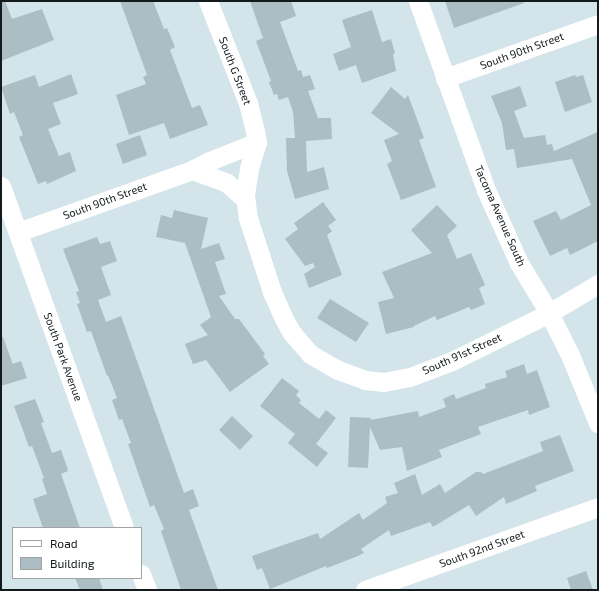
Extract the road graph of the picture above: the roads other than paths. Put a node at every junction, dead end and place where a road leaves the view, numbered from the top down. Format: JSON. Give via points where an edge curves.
{"nodes":[{"id":1,"x":208,"y":1,"type":"edge"},
{"id":2,"x":418,"y":1,"type":"edge"},
{"id":3,"x":598,"y":24,"type":"edge"},
{"id":4,"x":445,"y":78,"type":"junction"},
{"id":5,"x":257,"y":142,"type":"junction"},
{"id":6,"x":192,"y":170,"type":"junction"},
{"id":7,"x":1,"y":186,"type":"edge"},
{"id":8,"x":245,"y":199,"type":"junction"},
{"id":9,"x":18,"y":232,"type":"junction"},
{"id":10,"x":598,"y":284,"type":"edge"},
{"id":11,"x":549,"y":313,"type":"junction"},
{"id":12,"x":598,"y":423,"type":"edge"},
{"id":13,"x":598,"y":507,"type":"edge"},
{"id":14,"x":124,"y":527,"type":"edge"},
{"id":15,"x":142,"y":577,"type":"edge"},
{"id":16,"x":400,"y":584,"type":"edge"},
{"id":17,"x":147,"y":590,"type":"edge"},
{"id":18,"x":365,"y":590,"type":"edge"}],
"edges":[{"from":1,"to":5,"type":"street","name":"South G Street","via":[[248,103]]},
{"from":2,"to":4,"type":"street","name":"Tacoma Avenue South"},
{"from":3,"to":4,"type":"street","name":"South 90th Street"},
{"from":4,"to":11,"type":"street","name":"Tacoma Avenue South","via":[[486,190],[506,236]]},
{"from":5,"to":6,"type":"street","name":"South 90th Street"},
{"from":5,"to":8,"type":"street","name":"South 91st Street","via":[[248,170]]},
{"from":6,"to":8,"type":"street","via":[[227,183]]},
{"from":6,"to":9,"type":"street","name":"South 90th Street"},
{"from":7,"to":9,"type":"street","name":"South Park Avenue"},
{"from":8,"to":11,"type":"street","name":"South 91st Street","via":[[248,218],[283,318],[310,354],[338,370],[365,380],[384,382],[410,377],[452,361]]},
{"from":9,"to":14,"type":"street","name":"South Park Avenue"},
{"from":10,"to":11,"type":"street","name":"South 91st Street"},
{"from":11,"to":12,"type":"street","name":"Tacoma Avenue South","via":[[570,355]]},
{"from":13,"to":16,"type":"street","name":"South 92nd Street"},
{"from":15,"to":17,"type":"street"},
{"from":16,"to":18,"type":"street","name":"South 92nd Street"}]}
